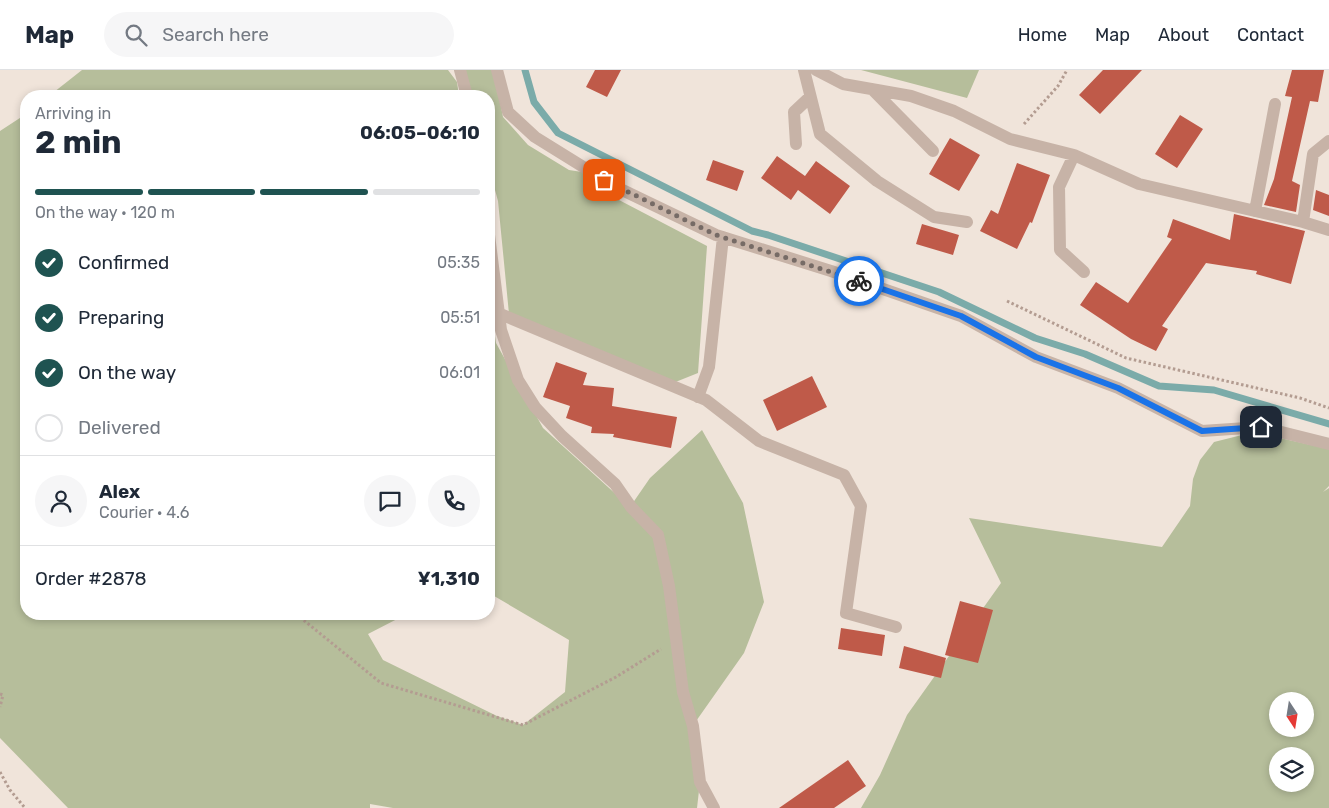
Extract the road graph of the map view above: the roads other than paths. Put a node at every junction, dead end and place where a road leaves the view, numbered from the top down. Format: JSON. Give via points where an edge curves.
{"nodes":[{"id":1,"x":460,"y":70,"type":"edge"},
{"id":2,"x":497,"y":70,"type":"edge"},
{"id":3,"x":804,"y":70,"type":"edge"},
{"id":4,"x":816,"y":70,"type":"edge"},
{"id":5,"x":872,"y":89,"type":"junction"},
{"id":6,"x":466,"y":90,"type":"edge"},
{"id":7,"x":810,"y":97,"type":"junction"},
{"id":8,"x":1276,"y":104,"type":"dead end"},
{"id":9,"x":1329,"y":141,"type":"edge"},
{"id":10,"x":796,"y":144,"type":"dead end"},
{"id":11,"x":933,"y":151,"type":"dead end"},
{"id":12,"x":1074,"y":155,"type":"junction"},
{"id":13,"x":1255,"y":211,"type":"junction"},
{"id":14,"x":968,"y":222,"type":"dead end"},
{"id":15,"x":1303,"y":222,"type":"junction"},
{"id":16,"x":1329,"y":230,"type":"edge"},
{"id":17,"x":723,"y":237,"type":"junction"},
{"id":18,"x":1084,"y":272,"type":"dead end"},
{"id":19,"x":495,"y":287,"type":"edge"},
{"id":20,"x":498,"y":313,"type":"junction"},
{"id":21,"x":698,"y":396,"type":"junction"},
{"id":22,"x":1329,"y":444,"type":"edge"},
{"id":23,"x":896,"y":627,"type":"dead end"},
{"id":24,"x":714,"y":808,"type":"edge"}],
"edges":[{"from":1,"to":6,"type":"street"},
{"from":2,"to":17,"type":"street","via":[[508,112],[535,137],[614,186]]},
{"from":3,"to":7,"type":"street"},
{"from":4,"to":5,"type":"street","via":[[843,84]]},
{"from":5,"to":11,"type":"street"},
{"from":5,"to":12,"type":"street","via":[[911,96],[954,111],[1010,139]]},
{"from":7,"to":10,"type":"street","via":[[794,112]]},
{"from":7,"to":14,"type":"street","via":[[820,134],[877,181],[934,217]]},
{"from":8,"to":13,"type":"street"},
{"from":9,"to":15,"type":"street","via":[[1313,154]]},
{"from":12,"to":13,"type":"street","via":[[1139,184]]},
{"from":12,"to":18,"type":"street","via":[[1059,187],[1060,250]]},
{"from":13,"to":15,"type":"street"},
{"from":15,"to":16,"type":"street"},
{"from":17,"to":21,"type":"street","via":[[709,367]]},
{"from":17,"to":22,"type":"street","via":[[961,316],[1036,357],[1118,388],[1202,431],[1261,427]]},
{"from":19,"to":20,"type":"street"},
{"from":20,"to":21,"type":"street"},
{"from":20,"to":24,"type":"street","via":[[518,380],[535,408],[615,484],[631,507],[658,535],[700,782]]},
{"from":21,"to":23,"type":"street","via":[[759,441],[844,475],[861,506],[846,613]]}]}
